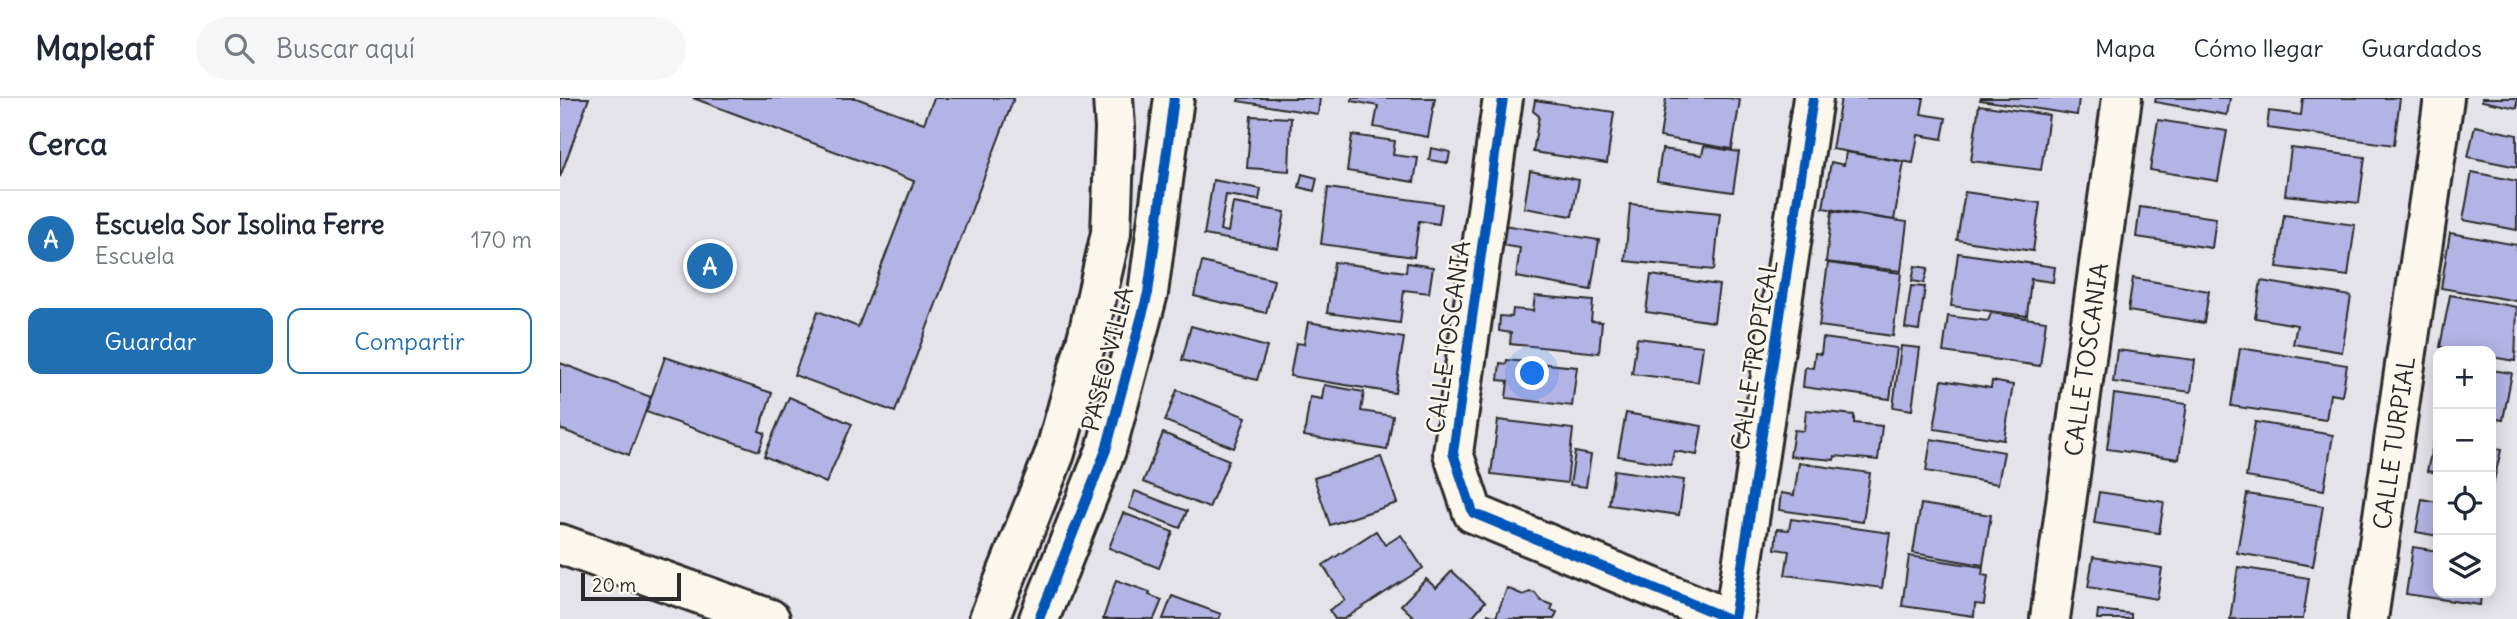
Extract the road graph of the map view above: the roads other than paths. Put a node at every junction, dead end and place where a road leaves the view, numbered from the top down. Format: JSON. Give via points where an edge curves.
{"nodes":[{"id":1,"x":1113,"y":98,"type":"edge"},
{"id":2,"x":1174,"y":98,"type":"edge"},
{"id":3,"x":1503,"y":98,"type":"edge"},
{"id":4,"x":1813,"y":98,"type":"edge"},
{"id":5,"x":2122,"y":98,"type":"edge"},
{"id":6,"x":2444,"y":98,"type":"edge"},
{"id":7,"x":560,"y":544,"type":"edge"},
{"id":8,"x":770,"y":619,"type":"edge"},
{"id":9,"x":989,"y":619,"type":"edge"},
{"id":10,"x":1039,"y":619,"type":"edge"},
{"id":11,"x":1729,"y":619,"type":"edge"},
{"id":12,"x":1734,"y":619,"type":"edge"},
{"id":13,"x":2050,"y":619,"type":"edge"},
{"id":14,"x":2368,"y":619,"type":"edge"}],
"edges":[{"from":1,"to":9,"type":"street","name":"PASEO VILLA","via":[[1111,233],[1088,335],[1055,453]]},
{"from":2,"to":10,"type":"street","name":"PASEO VILLA","via":[[1148,293],[1106,450]]},
{"from":3,"to":11,"type":"street","name":"CALLE TOSCANIA","via":[[1453,453],[1473,513]]},
{"from":4,"to":12,"type":"street","name":"CALLE TROPICAL"},
{"from":5,"to":13,"type":"street","name":"CALLE TOSCANIA"},
{"from":6,"to":14,"type":"street","name":"CALLE TURPIAL"},
{"from":7,"to":8,"type":"street"}]}
